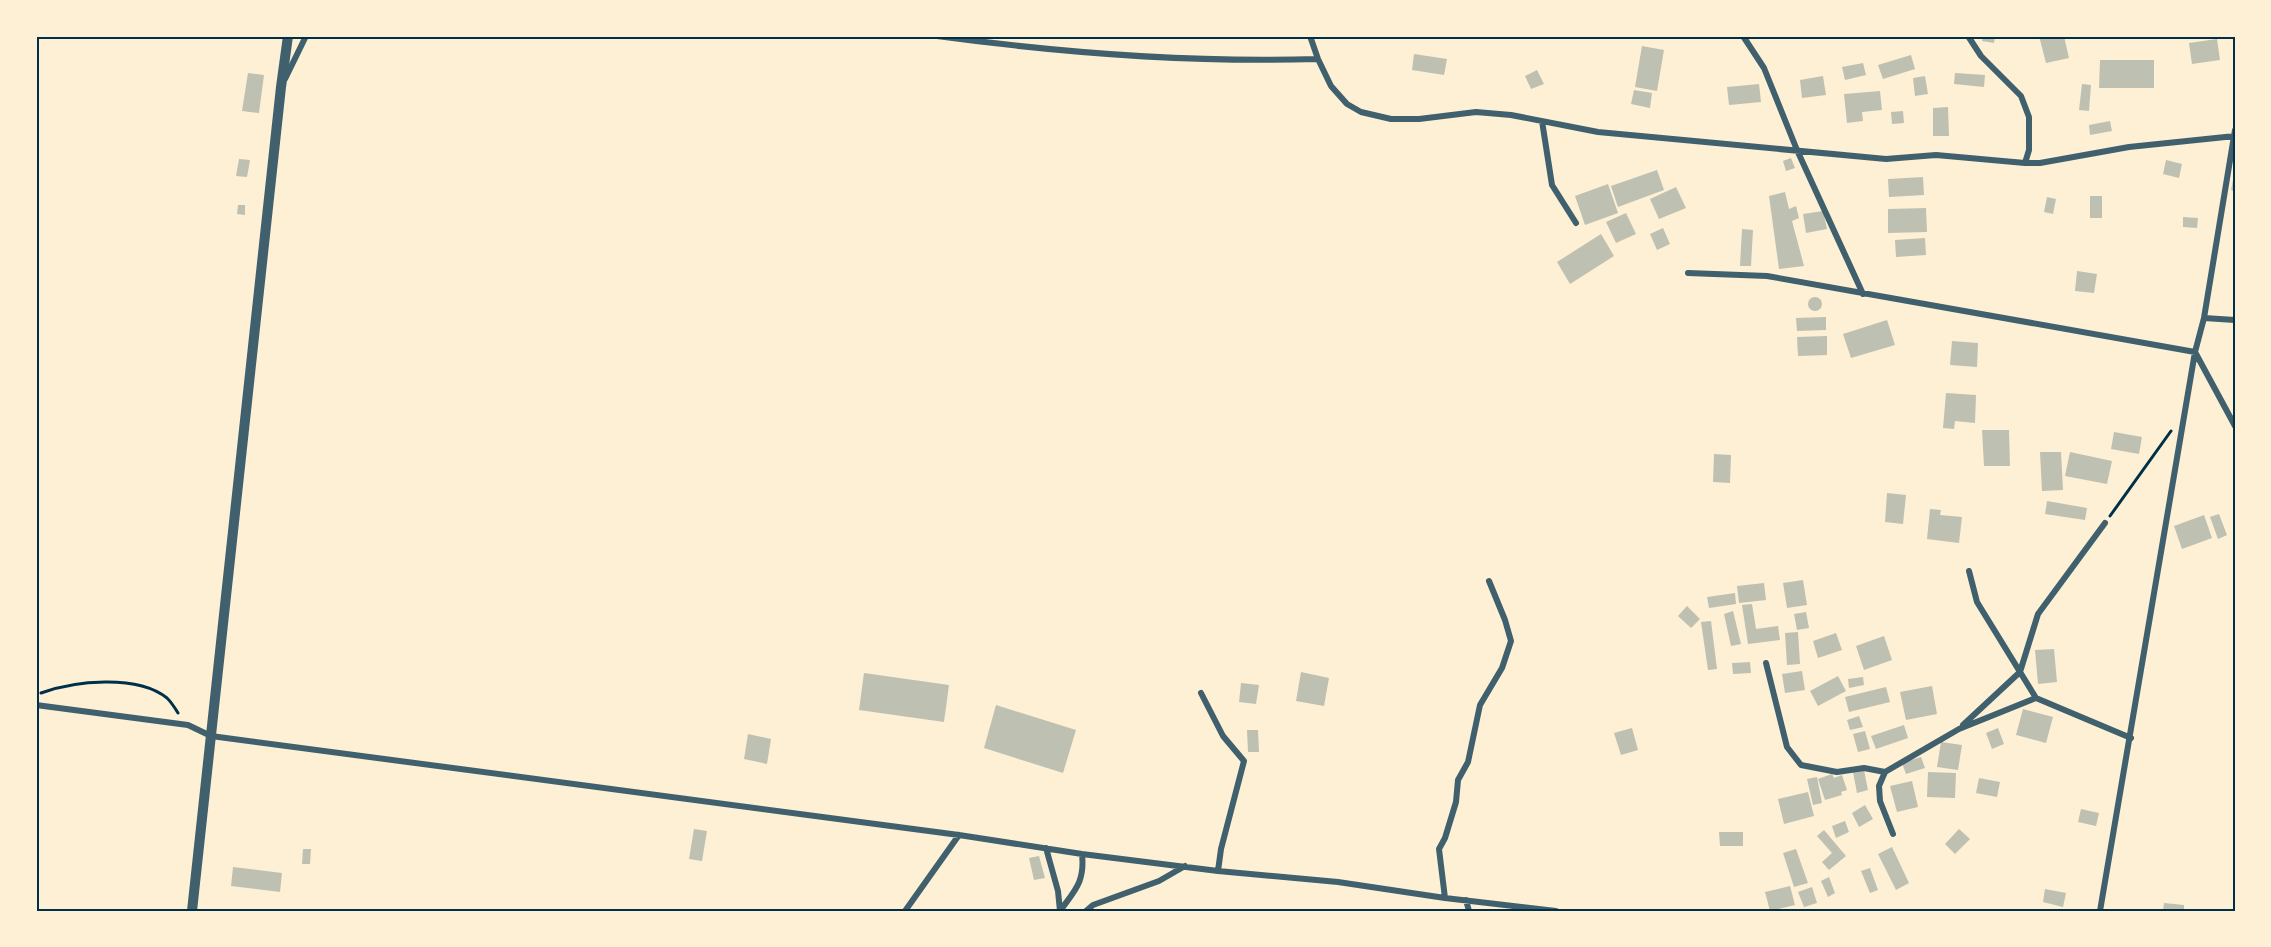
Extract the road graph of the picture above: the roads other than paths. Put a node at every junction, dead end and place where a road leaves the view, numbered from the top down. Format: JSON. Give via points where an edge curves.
{"nodes":[{"id":1,"x":288,"y":36,"type":"edge"},
{"id":2,"x":306,"y":36,"type":"edge"},
{"id":3,"x":937,"y":36,"type":"edge"},
{"id":4,"x":1310,"y":36,"type":"edge"},
{"id":5,"x":1743,"y":36,"type":"edge"},
{"id":6,"x":1968,"y":36,"type":"edge"},
{"id":7,"x":1318,"y":59,"type":"junction"},
{"id":8,"x":281,"y":87,"type":"junction"},
{"id":9,"x":1542,"y":121,"type":"junction"},
{"id":10,"x":2235,"y":134,"type":"edge"},
{"id":11,"x":1797,"y":150,"type":"junction"},
{"id":12,"x":2025,"y":163,"type":"junction"},
{"id":13,"x":1576,"y":223,"type":"dead end"},
{"id":14,"x":1688,"y":273,"type":"dead end"},
{"id":15,"x":1863,"y":294,"type":"junction"},
{"id":16,"x":2204,"y":318,"type":"junction"},
{"id":17,"x":2235,"y":320,"type":"edge"},
{"id":18,"x":2195,"y":352,"type":"junction"},
{"id":19,"x":2235,"y":426,"type":"edge"},
{"id":20,"x":2105,"y":523,"type":"road end"},
{"id":21,"x":1969,"y":571,"type":"dead end"},
{"id":22,"x":1490,"y":581,"type":"dead end"},
{"id":23,"x":1766,"y":663,"type":"dead end"},
{"id":24,"x":2020,"y":672,"type":"junction"},
{"id":25,"x":1201,"y":693,"type":"dead end"},
{"id":26,"x":2036,"y":698,"type":"junction"},
{"id":27,"x":36,"y":705,"type":"edge"},
{"id":28,"x":1959,"y":729,"type":"junction"},
{"id":29,"x":211,"y":736,"type":"junction"},
{"id":30,"x":2131,"y":738,"type":"junction"},
{"id":31,"x":1885,"y":772,"type":"junction"},
{"id":32,"x":1893,"y":834,"type":"dead end"},
{"id":33,"x":958,"y":835,"type":"junction"},
{"id":34,"x":1046,"y":848,"type":"junction"},
{"id":35,"x":1082,"y":854,"type":"junction"},
{"id":36,"x":1186,"y":866,"type":"junction"},
{"id":37,"x":1218,"y":871,"type":"junction"},
{"id":38,"x":1445,"y":898,"type":"junction"},
{"id":39,"x":1466,"y":900,"type":"junction"},
{"id":40,"x":192,"y":911,"type":"edge"},
{"id":41,"x":905,"y":911,"type":"edge"},
{"id":42,"x":1060,"y":911,"type":"edge"},
{"id":43,"x":1086,"y":911,"type":"edge"},
{"id":44,"x":1469,"y":911,"type":"edge"},
{"id":45,"x":1556,"y":911,"type":"edge"},
{"id":46,"x":2100,"y":911,"type":"edge"}],
"edges":[{"from":1,"to":8,"type":"street"},
{"from":2,"to":8,"type":"street"},
{"from":3,"to":7,"type":"street","via":[[1130,57]]},
{"from":4,"to":7,"type":"street"},
{"from":5,"to":11,"type":"street","via":[[1764,68]]},
{"from":6,"to":12,"type":"street","via":[[1981,56],[2021,96],[2029,117]]},
{"from":7,"to":9,"type":"street","via":[[1331,86],[1347,104],[1361,112],[1419,119],[1476,112]]},
{"from":8,"to":29,"type":"street"},
{"from":9,"to":11,"type":"street","via":[[1598,132]]},
{"from":9,"to":13,"type":"street","via":[[1552,185]]},
{"from":10,"to":12,"type":"street"},
{"from":10,"to":16,"type":"street"},
{"from":11,"to":12,"type":"street","via":[[1886,159],[1936,155]]},
{"from":11,"to":15,"type":"street"},
{"from":14,"to":15,"type":"street","via":[[1767,276]]},
{"from":15,"to":18,"type":"street"},
{"from":16,"to":17,"type":"street"},
{"from":16,"to":18,"type":"street"},
{"from":18,"to":19,"type":"street"},
{"from":18,"to":30,"type":"street"},
{"from":20,"to":24,"type":"street","via":[[2038,614]]},
{"from":21,"to":24,"type":"street","via":[[1977,602]]},
{"from":22,"to":38,"type":"street","via":[[1511,641],[1492,688],[1480,705],[1468,762],[1458,780],[1456,802],[1439,849]]},
{"from":23,"to":31,"type":"street","via":[[1787,747],[1801,765],[1837,772],[1864,768]]},
{"from":24,"to":26,"type":"street"},
{"from":24,"to":28,"type":"street"},
{"from":25,"to":37,"type":"street","via":[[1223,736],[1244,761]]},
{"from":26,"to":28,"type":"street"},
{"from":26,"to":30,"type":"street"},
{"from":27,"to":29,"type":"street","via":[[188,725]]},
{"from":28,"to":31,"type":"street"},
{"from":29,"to":33,"type":"street"},
{"from":29,"to":40,"type":"street"},
{"from":30,"to":46,"type":"street"},
{"from":31,"to":32,"type":"street","via":[[1879,786],[1880,801]]},
{"from":33,"to":34,"type":"street"},
{"from":33,"to":41,"type":"street"},
{"from":34,"to":35,"type":"street"},
{"from":34,"to":42,"type":"street"},
{"from":35,"to":36,"type":"street"},
{"from":35,"to":42,"type":"street","via":[[1081,880]]},
{"from":36,"to":37,"type":"street"},
{"from":36,"to":43,"type":"street"},
{"from":37,"to":38,"type":"street","via":[[1338,882]]},
{"from":38,"to":39,"type":"street"},
{"from":39,"to":44,"type":"street"},
{"from":39,"to":45,"type":"street"}]}
